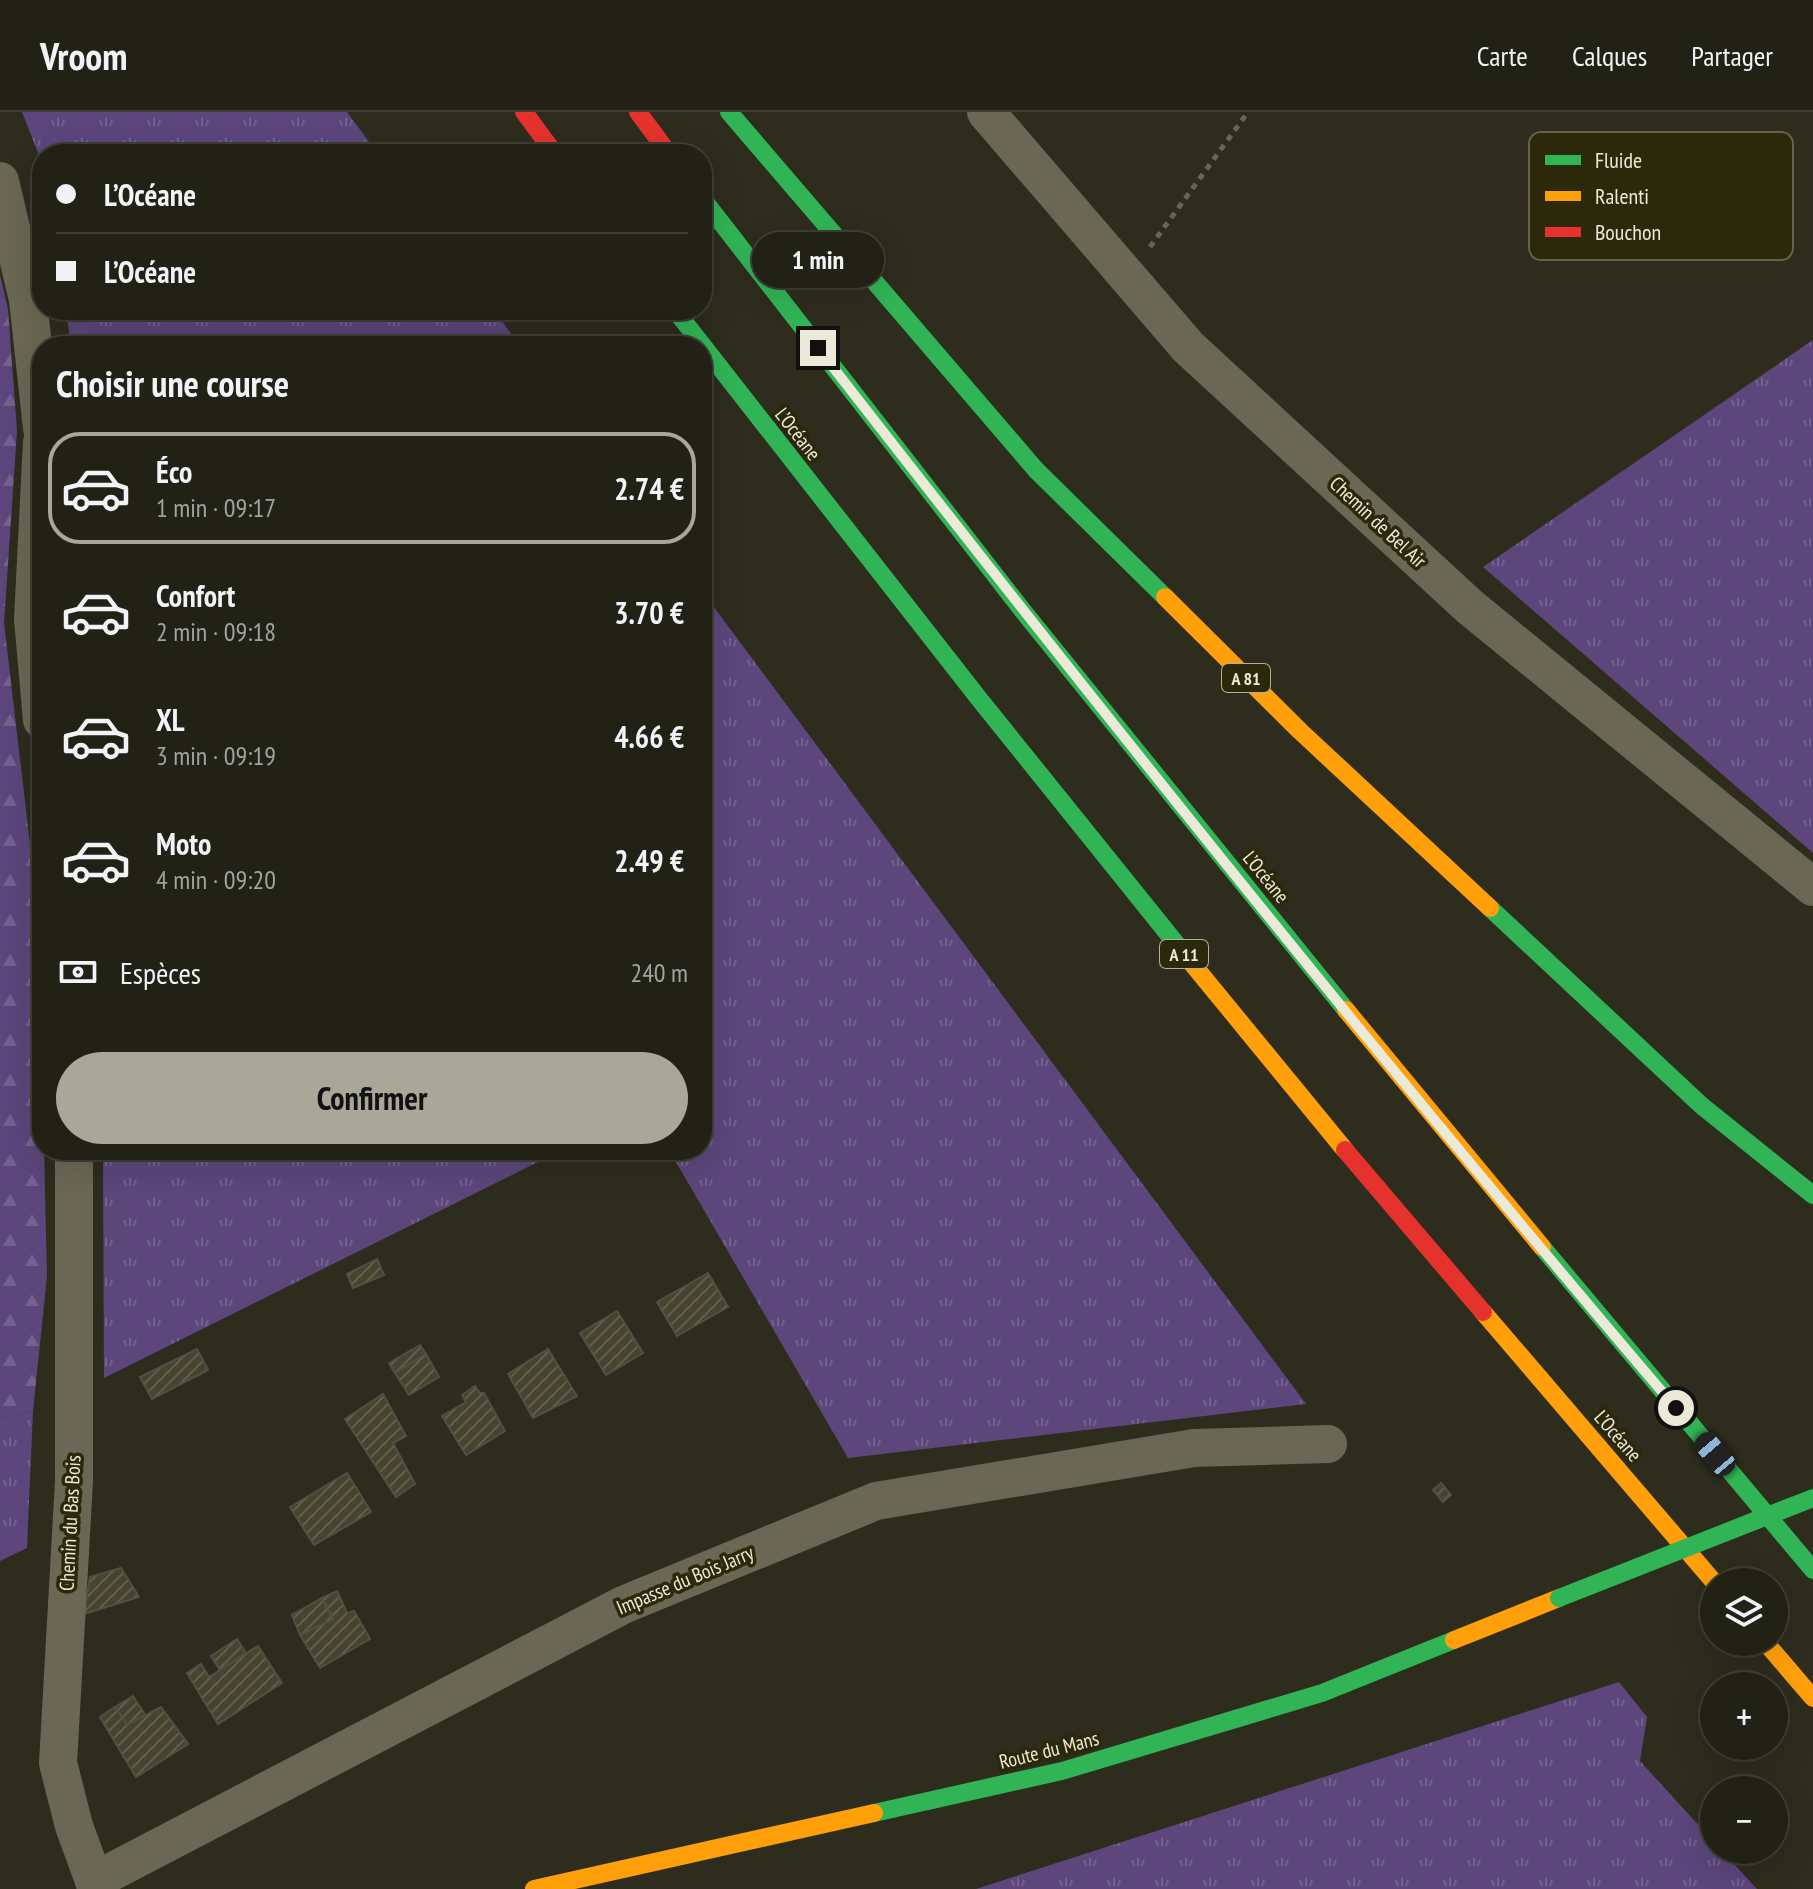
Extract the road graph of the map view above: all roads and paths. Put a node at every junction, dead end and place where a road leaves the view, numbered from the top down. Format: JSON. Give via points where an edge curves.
{"nodes":[{"id":1,"x":524,"y":112,"type":"edge"},
{"id":2,"x":638,"y":112,"type":"edge"},
{"id":3,"x":729,"y":112,"type":"edge"},
{"id":4,"x":986,"y":112,"type":"edge"},
{"id":5,"x":1248,"y":112,"type":"edge"},
{"id":6,"x":548,"y":144,"type":"edge"},
{"id":7,"x":662,"y":144,"type":"edge"},
{"id":8,"x":0,"y":181,"type":"edge"},
{"id":9,"x":712,"y":211,"type":"edge"},
{"id":10,"x":1128,"y":277,"type":"junction"},
{"id":11,"x":683,"y":320,"type":"edge"},
{"id":12,"x":695,"y":336,"type":"edge"},
{"id":13,"x":32,"y":337,"type":"edge"},
{"id":14,"x":712,"y":358,"type":"edge"},
{"id":15,"x":1813,"y":887,"type":"edge"},
{"id":16,"x":74,"y":1160,"type":"edge"},
{"id":17,"x":1813,"y":1195,"type":"edge"},
{"id":18,"x":1328,"y":1444,"type":"dead end"},
{"id":19,"x":1813,"y":1498,"type":"edge"},
{"id":20,"x":1702,"y":1568,"type":"edge"},
{"id":21,"x":1813,"y":1570,"type":"edge"},
{"id":22,"x":1777,"y":1656,"type":"edge"},
{"id":23,"x":1813,"y":1698,"type":"edge"},
{"id":24,"x":95,"y":1885,"type":"edge"},
{"id":25,"x":534,"y":1889,"type":"edge"}],
"edges":[{"from":1,"to":6,"type":"main road"},
{"from":2,"to":7,"type":"main road"},
{"from":3,"to":17,"type":"main road","number":"A 81","via":[[1047,481],[1300,731],[1633,1042],[1702,1106]]},
{"from":4,"to":10,"type":"street","name":"Chemin de Bel Air"},
{"from":5,"to":10,"type":"path"},
{"from":8,"to":13,"type":"street"},
{"from":9,"to":21,"type":"main road","name":"L’Océane","via":[[1208,840]]},
{"from":10,"to":15,"type":"street","name":"Chemin de Bel Air","via":[[1188,347],[1470,607]]},
{"from":11,"to":12,"type":"main road","name":"L’Océane","number":"A 11"},
{"from":14,"to":20,"type":"main road","name":"L’Océane","number":"A 11","via":[[1169,936]]},
{"from":16,"to":24,"type":"street","name":"Chemin du Bas Bois","via":[[74,1481],[58,1763]]},
{"from":18,"to":24,"type":"street","name":"Impasse du Bois Jarry","via":[[1194,1448],[876,1501],[623,1605]]},
{"from":19,"to":25,"type":"main road","name":"Route du Mans","bridge":true,"via":[[1322,1693],[1062,1771]]},
{"from":22,"to":23,"type":"main road"}]}
